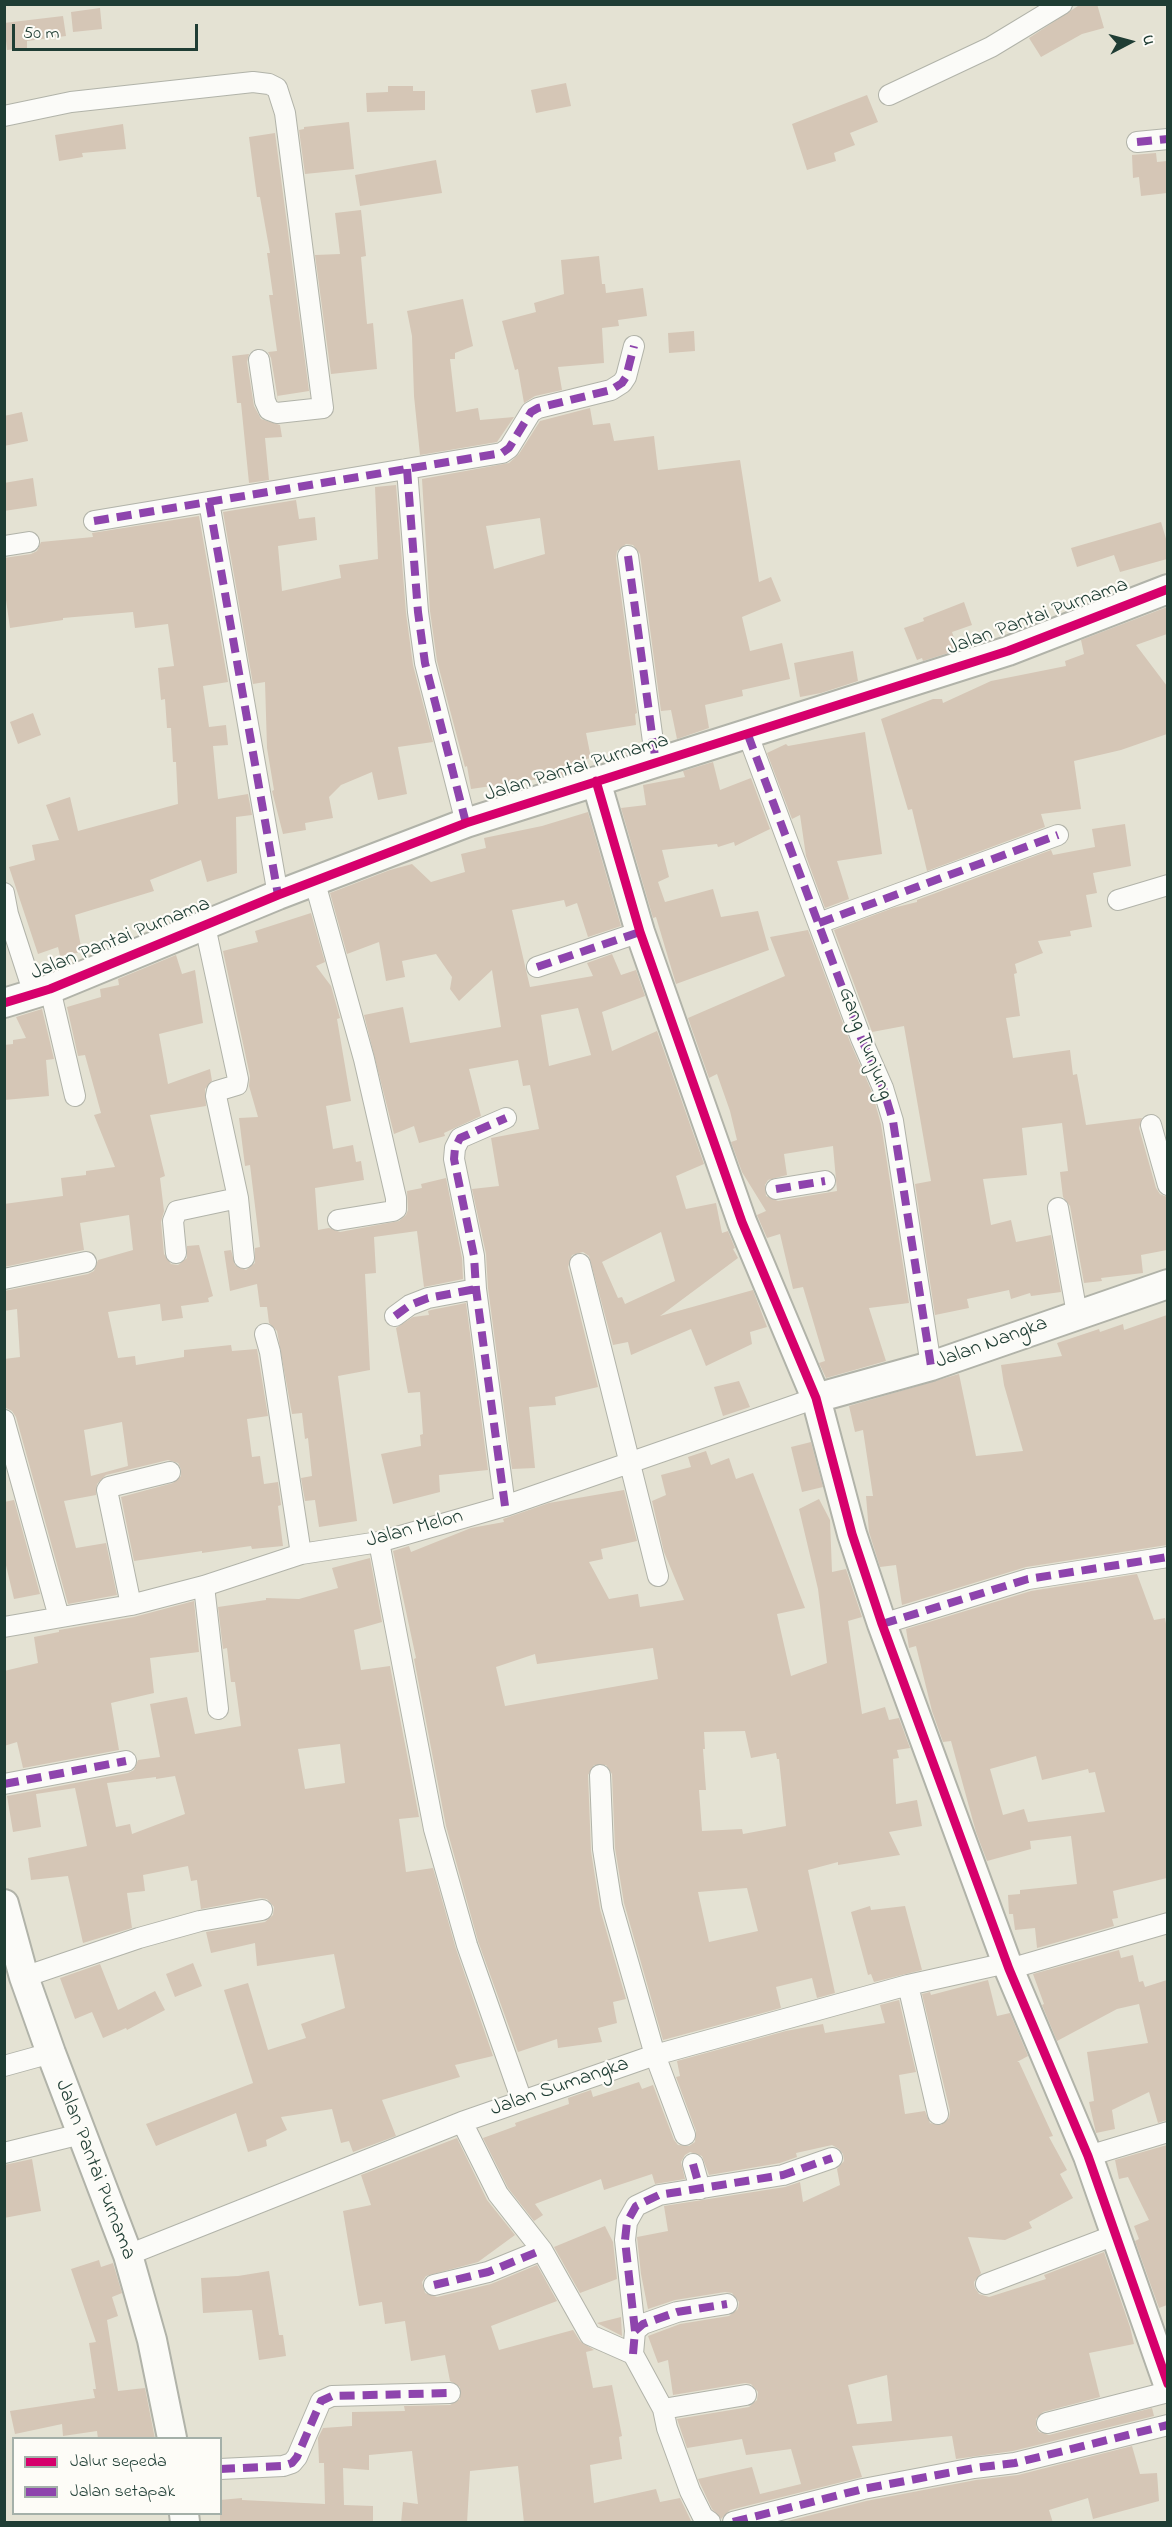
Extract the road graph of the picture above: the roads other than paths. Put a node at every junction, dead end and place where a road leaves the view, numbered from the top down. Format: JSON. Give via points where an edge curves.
{"nodes":[{"id":1,"x":1062,"y":4,"type":"edge"},
{"id":2,"x":889,"y":95,"type":"dead end"},
{"id":3,"x":4,"y":116,"type":"edge"},
{"id":4,"x":1167,"y":139,"type":"edge"},
{"id":5,"x":1137,"y":142,"type":"dead end"},
{"id":6,"x":634,"y":346,"type":"dead end"},
{"id":7,"x":259,"y":360,"type":"dead end"},
{"id":8,"x":407,"y":469,"type":"junction"},
{"id":9,"x":209,"y":502,"type":"junction"},
{"id":10,"x":94,"y":521,"type":"dead end"},
{"id":11,"x":29,"y":542,"type":"dead end"},
{"id":12,"x":4,"y":546,"type":"edge"},
{"id":13,"x":628,"y":556,"type":"dead end"},
{"id":14,"x":1167,"y":589,"type":"edge"},
{"id":15,"x":748,"y":735,"type":"junction"},
{"id":16,"x":656,"y":764,"type":"junction"},
{"id":17,"x":596,"y":781,"type":"junction"},
{"id":18,"x":466,"y":823,"type":"junction"},
{"id":19,"x":1058,"y":835,"type":"dead end"},
{"id":20,"x":315,"y":883,"type":"junction"},
{"id":21,"x":1167,"y":885,"type":"edge"},
{"id":22,"x":4,"y":893,"type":"edge"},
{"id":23,"x":278,"y":895,"type":"junction"},
{"id":24,"x":1118,"y":900,"type":"dead end"},
{"id":25,"x":819,"y":923,"type":"junction"},
{"id":26,"x":205,"y":926,"type":"junction"},
{"id":27,"x":640,"y":932,"type":"junction"},
{"id":28,"x":537,"y":967,"type":"dead end"},
{"id":29,"x":42,"y":991,"type":"junction"},
{"id":30,"x":4,"y":1003,"type":"edge"},
{"id":31,"x":75,"y":1096,"type":"dead end"},
{"id":32,"x":506,"y":1118,"type":"dead end"},
{"id":33,"x":1151,"y":1125,"type":"dead end"},
{"id":34,"x":825,"y":1181,"type":"dead end"},
{"id":35,"x":1167,"y":1185,"type":"edge"},
{"id":36,"x":776,"y":1189,"type":"dead end"},
{"id":37,"x":238,"y":1198,"type":"junction"},
{"id":38,"x":1058,"y":1208,"type":"dead end"},
{"id":39,"x":338,"y":1220,"type":"dead end"},
{"id":40,"x":176,"y":1253,"type":"dead end"},
{"id":41,"x":244,"y":1258,"type":"dead end"},
{"id":42,"x":86,"y":1262,"type":"dead end"},
{"id":43,"x":580,"y":1264,"type":"dead end"},
{"id":44,"x":4,"y":1279,"type":"edge"},
{"id":45,"x":1167,"y":1284,"type":"edge"},
{"id":46,"x":476,"y":1289,"type":"junction"},
{"id":47,"x":1077,"y":1314,"type":"junction"},
{"id":48,"x":395,"y":1316,"type":"dead end"},
{"id":49,"x":265,"y":1334,"type":"dead end"},
{"id":50,"x":931,"y":1366,"type":"junction"},
{"id":51,"x":816,"y":1398,"type":"junction"},
{"id":52,"x":4,"y":1420,"type":"edge"},
{"id":53,"x":630,"y":1463,"type":"junction"},
{"id":54,"x":170,"y":1472,"type":"dead end"},
{"id":55,"x":505,"y":1506,"type":"junction"},
{"id":56,"x":379,"y":1542,"type":"junction"},
{"id":57,"x":301,"y":1554,"type":"junction"},
{"id":58,"x":1167,"y":1557,"type":"edge"},
{"id":59,"x":658,"y":1576,"type":"dead end"},
{"id":60,"x":204,"y":1586,"type":"junction"},
{"id":61,"x":131,"y":1605,"type":"junction"},
{"id":62,"x":59,"y":1617,"type":"junction"},
{"id":63,"x":882,"y":1624,"type":"junction"},
{"id":64,"x":4,"y":1627,"type":"edge"},
{"id":65,"x":218,"y":1708,"type":"dead end"},
{"id":66,"x":126,"y":1761,"type":"dead end"},
{"id":67,"x":600,"y":1775,"type":"dead end"},
{"id":68,"x":4,"y":1784,"type":"edge"},
{"id":69,"x":4,"y":1904,"type":"edge"},
{"id":70,"x":262,"y":1910,"type":"dead end"},
{"id":71,"x":1167,"y":1923,"type":"edge"},
{"id":72,"x":1008,"y":1966,"type":"junction"},
{"id":73,"x":24,"y":1977,"type":"junction"},
{"id":74,"x":908,"y":1985,"type":"junction"},
{"id":75,"x":51,"y":2053,"type":"junction"},
{"id":76,"x":655,"y":2055,"type":"junction"},
{"id":77,"x":4,"y":2066,"type":"edge"},
{"id":78,"x":522,"y":2101,"type":"junction"},
{"id":79,"x":938,"y":2114,"type":"dead end"},
{"id":80,"x":462,"y":2122,"type":"junction"},
{"id":81,"x":1167,"y":2132,"type":"edge"},
{"id":82,"x":81,"y":2134,"type":"junction"},
{"id":83,"x":684,"y":2135,"type":"dead end"},
{"id":84,"x":4,"y":2153,"type":"edge"},
{"id":85,"x":1088,"y":2156,"type":"junction"},
{"id":86,"x":831,"y":2158,"type":"dead end"},
{"id":87,"x":693,"y":2164,"type":"dead end"},
{"id":88,"x":700,"y":2189,"type":"junction"},
{"id":89,"x":1115,"y":2235,"type":"junction"},
{"id":90,"x":542,"y":2250,"type":"junction"},
{"id":91,"x":128,"y":2255,"type":"junction"},
{"id":92,"x":986,"y":2284,"type":"dead end"},
{"id":93,"x":434,"y":2285,"type":"dead end"},
{"id":94,"x":728,"y":2304,"type":"dead end"},
{"id":95,"x":635,"y":2331,"type":"junction"},
{"id":96,"x":633,"y":2354,"type":"junction"},
{"id":97,"x":1167,"y":2384,"type":"edge"},
{"id":98,"x":1167,"y":2392,"type":"edge"},
{"id":99,"x":450,"y":2393,"type":"dead end"},
{"id":100,"x":746,"y":2395,"type":"dead end"},
{"id":101,"x":663,"y":2409,"type":"junction"},
{"id":102,"x":1047,"y":2423,"type":"dead end"},
{"id":103,"x":1167,"y":2425,"type":"edge"},
{"id":104,"x":171,"y":2437,"type":"edge"},
{"id":105,"x":222,"y":2469,"type":"edge"},
{"id":106,"x":710,"y":2523,"type":"edge"},
{"id":107,"x":733,"y":2523,"type":"edge"}],
"edges":[{"from":1,"to":2,"type":"street","via":[[991,47]]},
{"from":3,"to":7,"type":"street","via":[[71,102],[253,82],[277,88],[285,113],[323,408],[277,413],[269,410]]},
{"from":4,"to":5,"type":"street"},
{"from":6,"to":8,"type":"street","via":[[622,383],[611,390],[531,412],[502,453]]},
{"from":8,"to":9,"type":"street"},
{"from":8,"to":18,"type":"street","via":[[425,663]]},
{"from":9,"to":10,"type":"street"},
{"from":9,"to":23,"type":"street"},
{"from":11,"to":12,"type":"street"},
{"from":13,"to":16,"type":"street"},
{"from":14,"to":15,"type":"street","name":"Jalan Pantai Purnama","via":[[1008,651]]},
{"from":15,"to":16,"type":"street","name":"Jalan Pantai Purnama"},
{"from":15,"to":25,"type":"street","name":"Gang Tunjung"},
{"from":16,"to":17,"type":"street","name":"Jalan Pantai Purnama"},
{"from":17,"to":18,"type":"street","name":"Jalan Pantai Purnama"},
{"from":17,"to":27,"type":"street"},
{"from":18,"to":20,"type":"street","name":"Jalan Pantai Purnama"},
{"from":19,"to":25,"type":"street"},
{"from":20,"to":23,"type":"street","name":"Jalan Pantai Purnama"},
{"from":20,"to":39,"type":"street","via":[[364,1059],[396,1198],[393,1211]]},
{"from":21,"to":24,"type":"street"},
{"from":22,"to":29,"type":"street","via":[[8,914]]},
{"from":23,"to":26,"type":"street","name":"Jalan Pantai Purnama"},
{"from":25,"to":50,"type":"street","name":"Gang Tunjung","via":[[893,1121]]},
{"from":26,"to":29,"type":"street","name":"Jalan Pantai Purnama"},
{"from":26,"to":37,"type":"street","via":[[238,1081],[234,1087],[217,1091],[216,1096]]},
{"from":27,"to":28,"type":"street"},
{"from":27,"to":51,"type":"street","via":[[742,1222]]},
{"from":29,"to":30,"type":"street","name":"Jalan Pantai Purnama"},
{"from":29,"to":31,"type":"street"},
{"from":32,"to":46,"type":"street","via":[[460,1138],[455,1148]]},
{"from":33,"to":35,"type":"street"},
{"from":34,"to":36,"type":"street"},
{"from":37,"to":40,"type":"street","via":[[177,1211],[173,1221]]},
{"from":37,"to":41,"type":"street"},
{"from":38,"to":47,"type":"street"},
{"from":42,"to":44,"type":"street"},
{"from":43,"to":53,"type":"street"},
{"from":45,"to":47,"type":"street","name":"Jalan Nangka"},
{"from":46,"to":48,"type":"street","via":[[428,1298]]},
{"from":46,"to":55,"type":"street"},
{"from":47,"to":50,"type":"street","name":"Jalan Nangka"},
{"from":49,"to":57,"type":"street"},
{"from":50,"to":51,"type":"street","name":"Jalan Nangka"},
{"from":51,"to":53,"type":"street","name":"Jalan Melon"},
{"from":51,"to":63,"type":"street","via":[[852,1534]]},
{"from":52,"to":62,"type":"street"},
{"from":53,"to":55,"type":"street","name":"Jalan Melon"},
{"from":53,"to":59,"type":"street"},
{"from":54,"to":61,"type":"street","via":[[107,1490]]},
{"from":55,"to":56,"type":"street","name":"Jalan Melon"},
{"from":56,"to":57,"type":"street","name":"Jalan Melon"},
{"from":56,"to":78,"type":"street","via":[[434,1829],[467,1945]]},
{"from":57,"to":60,"type":"street","name":"Jalan Melon"},
{"from":58,"to":63,"type":"street","via":[[1028,1580]]},
{"from":60,"to":61,"type":"street","name":"Jalan Melon"},
{"from":60,"to":65,"type":"street"},
{"from":61,"to":62,"type":"street","name":"Jalan Melon"},
{"from":62,"to":64,"type":"street","name":"Jalan Melon"},
{"from":63,"to":72,"type":"street"},
{"from":66,"to":68,"type":"street"},
{"from":67,"to":76,"type":"street","via":[[603,1849],[612,1906]]},
{"from":69,"to":73,"type":"street","name":"Jalan Pantai Purnama"},
{"from":70,"to":73,"type":"street","via":[[149,1935]]},
{"from":71,"to":72,"type":"street","name":"Jalan Sumangka"},
{"from":72,"to":74,"type":"street","name":"Jalan Sumangka"},
{"from":72,"to":85,"type":"street"},
{"from":73,"to":75,"type":"street","name":"Jalan Pantai Purnama"},
{"from":74,"to":76,"type":"street","name":"Jalan Sumangka"},
{"from":74,"to":79,"type":"street"},
{"from":75,"to":77,"type":"street"},
{"from":75,"to":82,"type":"street","name":"Jalan Pantai Purnama"},
{"from":76,"to":78,"type":"street","name":"Jalan Sumangka"},
{"from":76,"to":83,"type":"street"},
{"from":78,"to":80,"type":"street","name":"Jalan Sumangka"},
{"from":80,"to":90,"type":"street","via":[[498,2194]]},
{"from":80,"to":91,"type":"street","name":"Jalan Sumangka"},
{"from":81,"to":85,"type":"street"},
{"from":82,"to":84,"type":"street"},
{"from":82,"to":91,"type":"street","name":"Jalan Pantai Purnama"},
{"from":85,"to":89,"type":"street"},
{"from":86,"to":88,"type":"street","via":[[783,2175]]},
{"from":87,"to":88,"type":"street"},
{"from":88,"to":95,"type":"street","via":[[659,2195],[636,2206],[627,2222],[625,2240]]},
{"from":89,"to":92,"type":"street"},
{"from":89,"to":97,"type":"street"},
{"from":90,"to":93,"type":"street","via":[[488,2272]]},
{"from":90,"to":96,"type":"street","via":[[590,2335]]},
{"from":91,"to":104,"type":"street","name":"Jalan Pantai Purnama","via":[[152,2340]]},
{"from":94,"to":95,"type":"street","via":[[677,2312],[643,2324]]},
{"from":95,"to":96,"type":"street"},
{"from":96,"to":101,"type":"street"},
{"from":98,"to":102,"type":"street"},
{"from":99,"to":105,"type":"street","via":[[332,2396],[321,2401],[292,2463]]},
{"from":100,"to":101,"type":"street"},
{"from":101,"to":106,"type":"street","via":[[690,2491]]},
{"from":103,"to":107,"type":"street","via":[[1015,2463],[863,2488]]}]}
